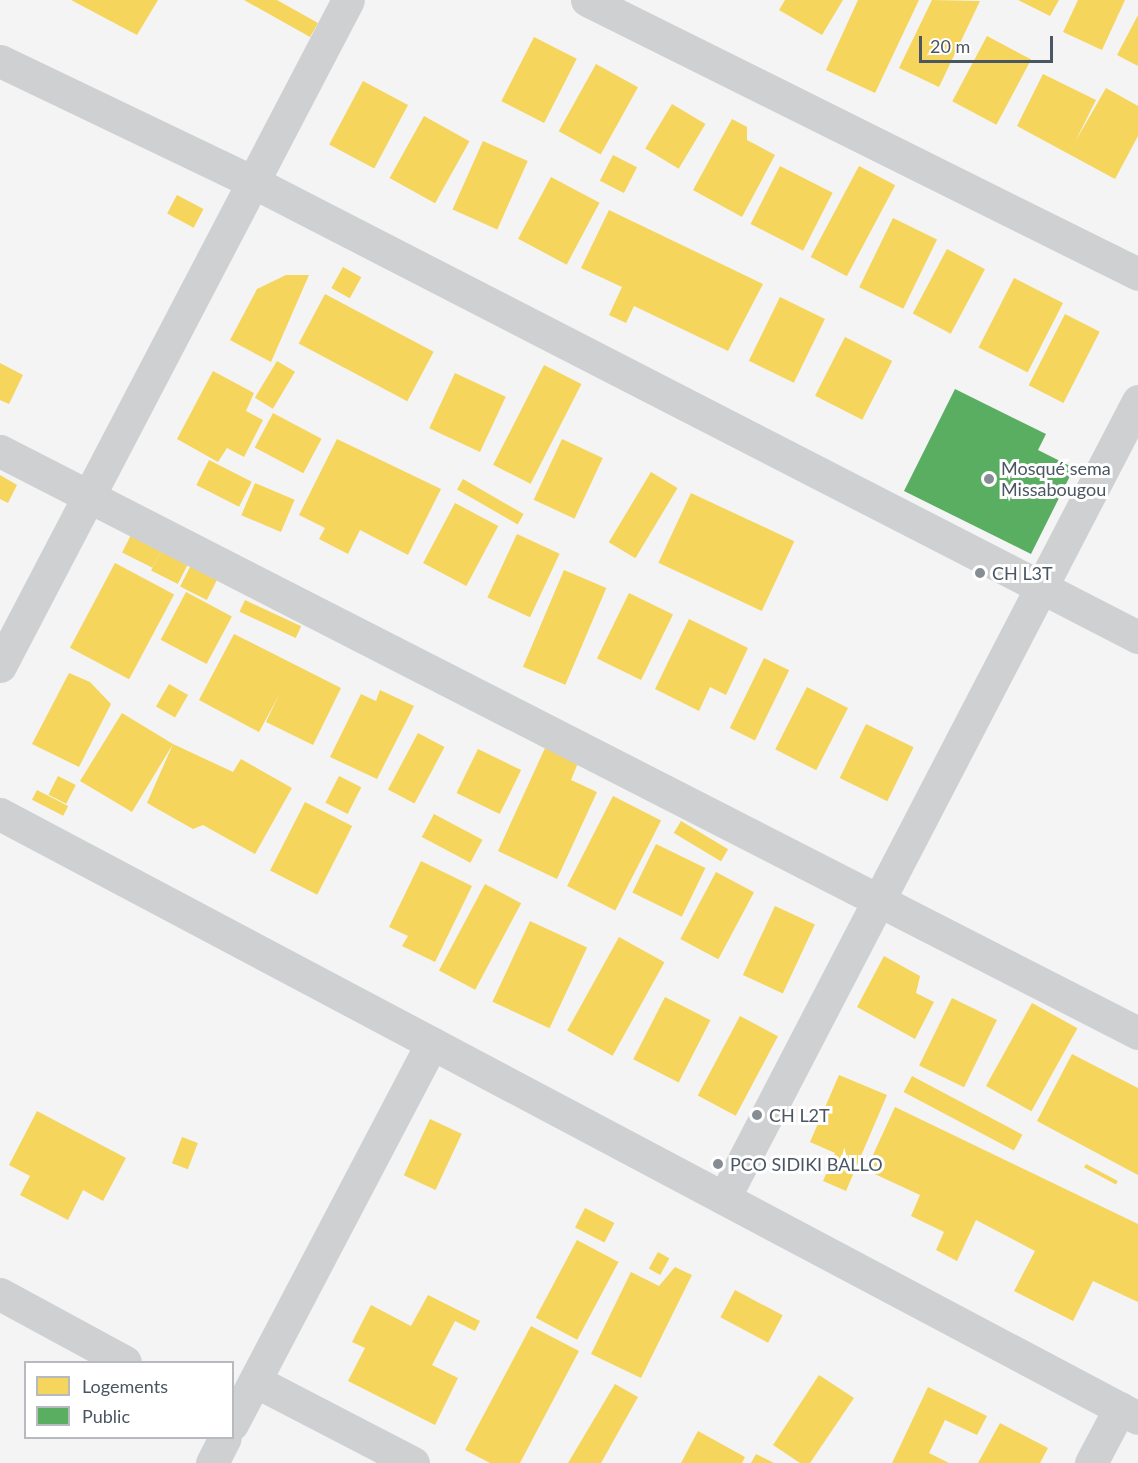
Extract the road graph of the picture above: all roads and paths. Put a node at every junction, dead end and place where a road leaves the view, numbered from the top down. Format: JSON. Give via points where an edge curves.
{"nodes":[{"id":1,"x":348,"y":0,"type":"edge"},
{"id":2,"x":587,"y":0,"type":"edge"},
{"id":3,"x":0,"y":61,"type":"edge"},
{"id":4,"x":253,"y":182,"type":"junction"},
{"id":5,"x":1138,"y":274,"type":"edge"},
{"id":6,"x":1138,"y":401,"type":"edge"},
{"id":7,"x":0,"y":451,"type":"edge"},
{"id":8,"x":88,"y":498,"type":"junction"},
{"id":9,"x":1041,"y":588,"type":"junction"},
{"id":10,"x":1138,"y":637,"type":"edge"},
{"id":11,"x":0,"y":666,"type":"edge"},
{"id":12,"x":0,"y":814,"type":"edge"},
{"id":13,"x":879,"y":901,"type":"junction"},
{"id":14,"x":1138,"y":1033,"type":"edge"},
{"id":15,"x":432,"y":1043,"type":"junction"},
{"id":16,"x":724,"y":1198,"type":"junction"},
{"id":17,"x":0,"y":1294,"type":"edge"},
{"id":18,"x":123,"y":1361,"type":"edge"},
{"id":19,"x":255,"y":1381,"type":"junction"},
{"id":20,"x":1129,"y":1413,"type":"edge"},
{"id":21,"x":234,"y":1420,"type":"edge"},
{"id":22,"x":224,"y":1439,"type":"edge"},
{"id":23,"x":212,"y":1463,"type":"edge"},
{"id":24,"x":413,"y":1463,"type":"edge"},
{"id":25,"x":1091,"y":1463,"type":"edge"}],
"edges":[{"from":1,"to":4,"type":"street"},
{"from":2,"to":5,"type":"street"},
{"from":3,"to":4,"type":"street"},
{"from":4,"to":8,"type":"street"},
{"from":4,"to":9,"type":"street"},
{"from":6,"to":9,"type":"street"},
{"from":7,"to":8,"type":"street"},
{"from":8,"to":11,"type":"street"},
{"from":8,"to":13,"type":"street"},
{"from":9,"to":10,"type":"street"},
{"from":9,"to":13,"type":"street"},
{"from":12,"to":15,"type":"street"},
{"from":13,"to":14,"type":"street"},
{"from":13,"to":16,"type":"street"},
{"from":15,"to":16,"type":"street"},
{"from":15,"to":19,"type":"street"},
{"from":16,"to":20,"type":"street"},
{"from":17,"to":18,"type":"street"},
{"from":19,"to":21,"type":"street"},
{"from":19,"to":24,"type":"street"},
{"from":20,"to":25,"type":"street"},
{"from":22,"to":23,"type":"street"}]}
